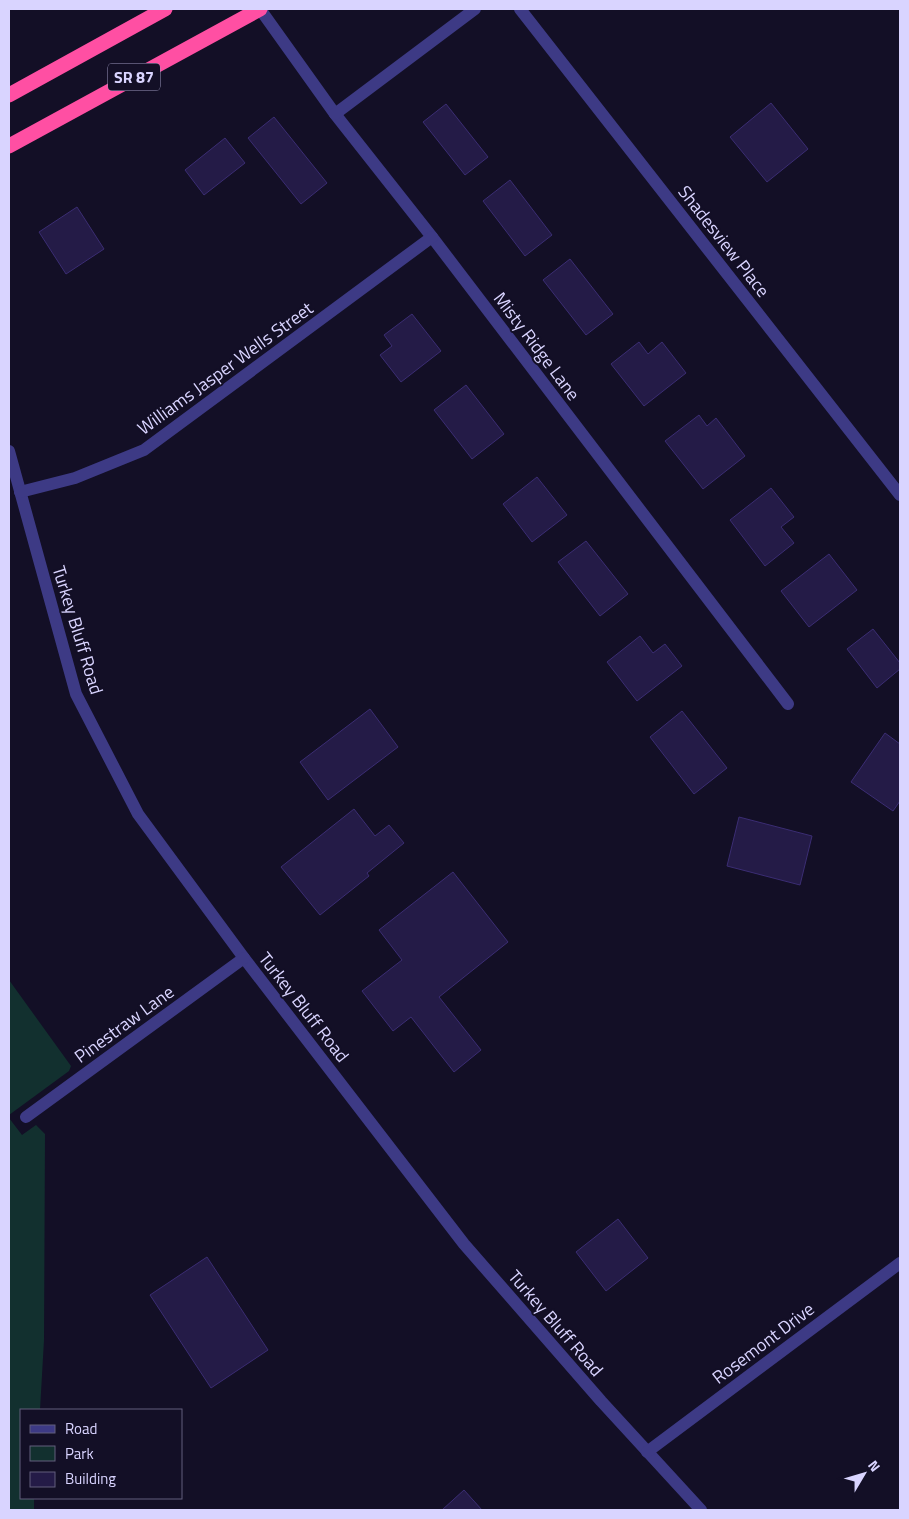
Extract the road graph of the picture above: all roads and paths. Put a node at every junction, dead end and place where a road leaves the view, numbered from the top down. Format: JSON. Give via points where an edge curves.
{"nodes":[{"id":1,"x":165,"y":9,"type":"edge"},
{"id":2,"x":260,"y":9,"type":"edge"},
{"id":3,"x":475,"y":9,"type":"edge"},
{"id":4,"x":520,"y":9,"type":"edge"},
{"id":5,"x":9,"y":95,"type":"edge"},
{"id":6,"x":335,"y":114,"type":"junction"},
{"id":7,"x":9,"y":146,"type":"edge"},
{"id":8,"x":432,"y":237,"type":"junction"},
{"id":9,"x":9,"y":451,"type":"edge"},
{"id":10,"x":20,"y":492,"type":"junction"},
{"id":11,"x":900,"y":495,"type":"edge"},
{"id":12,"x":788,"y":704,"type":"dead end"},
{"id":13,"x":244,"y":958,"type":"junction"},
{"id":14,"x":26,"y":1117,"type":"dead end"},
{"id":15,"x":900,"y":1262,"type":"edge"},
{"id":16,"x":647,"y":1452,"type":"junction"},
{"id":17,"x":701,"y":1510,"type":"edge"}],
"edges":[{"from":1,"to":5,"type":"highway","number":"SR 87"},
{"from":2,"to":6,"type":"street","name":"Misty Ridge Lane"},
{"from":2,"to":7,"type":"highway","number":"SR 87"},
{"from":3,"to":6,"type":"street"},
{"from":4,"to":11,"type":"street","name":"Shadesview Place"},
{"from":6,"to":8,"type":"street","name":"Misty Ridge Lane"},
{"from":8,"to":10,"type":"street","name":"Williams Jasper Wells Street","via":[[144,450],[75,478]]},
{"from":8,"to":12,"type":"street","name":"Misty Ridge Lane"},
{"from":9,"to":10,"type":"street","name":"Turkey Bluff Road"},
{"from":10,"to":13,"type":"street","name":"Turkey Bluff Road","via":[[76,694],[138,814]]},
{"from":13,"to":14,"type":"street","name":"Pinestraw Lane"},
{"from":13,"to":16,"type":"street","name":"Turkey Bluff Road","via":[[464,1244]]},
{"from":15,"to":16,"type":"street","name":"Rosemont Drive"},
{"from":16,"to":17,"type":"street","name":"Turkey Bluff Road"}]}
